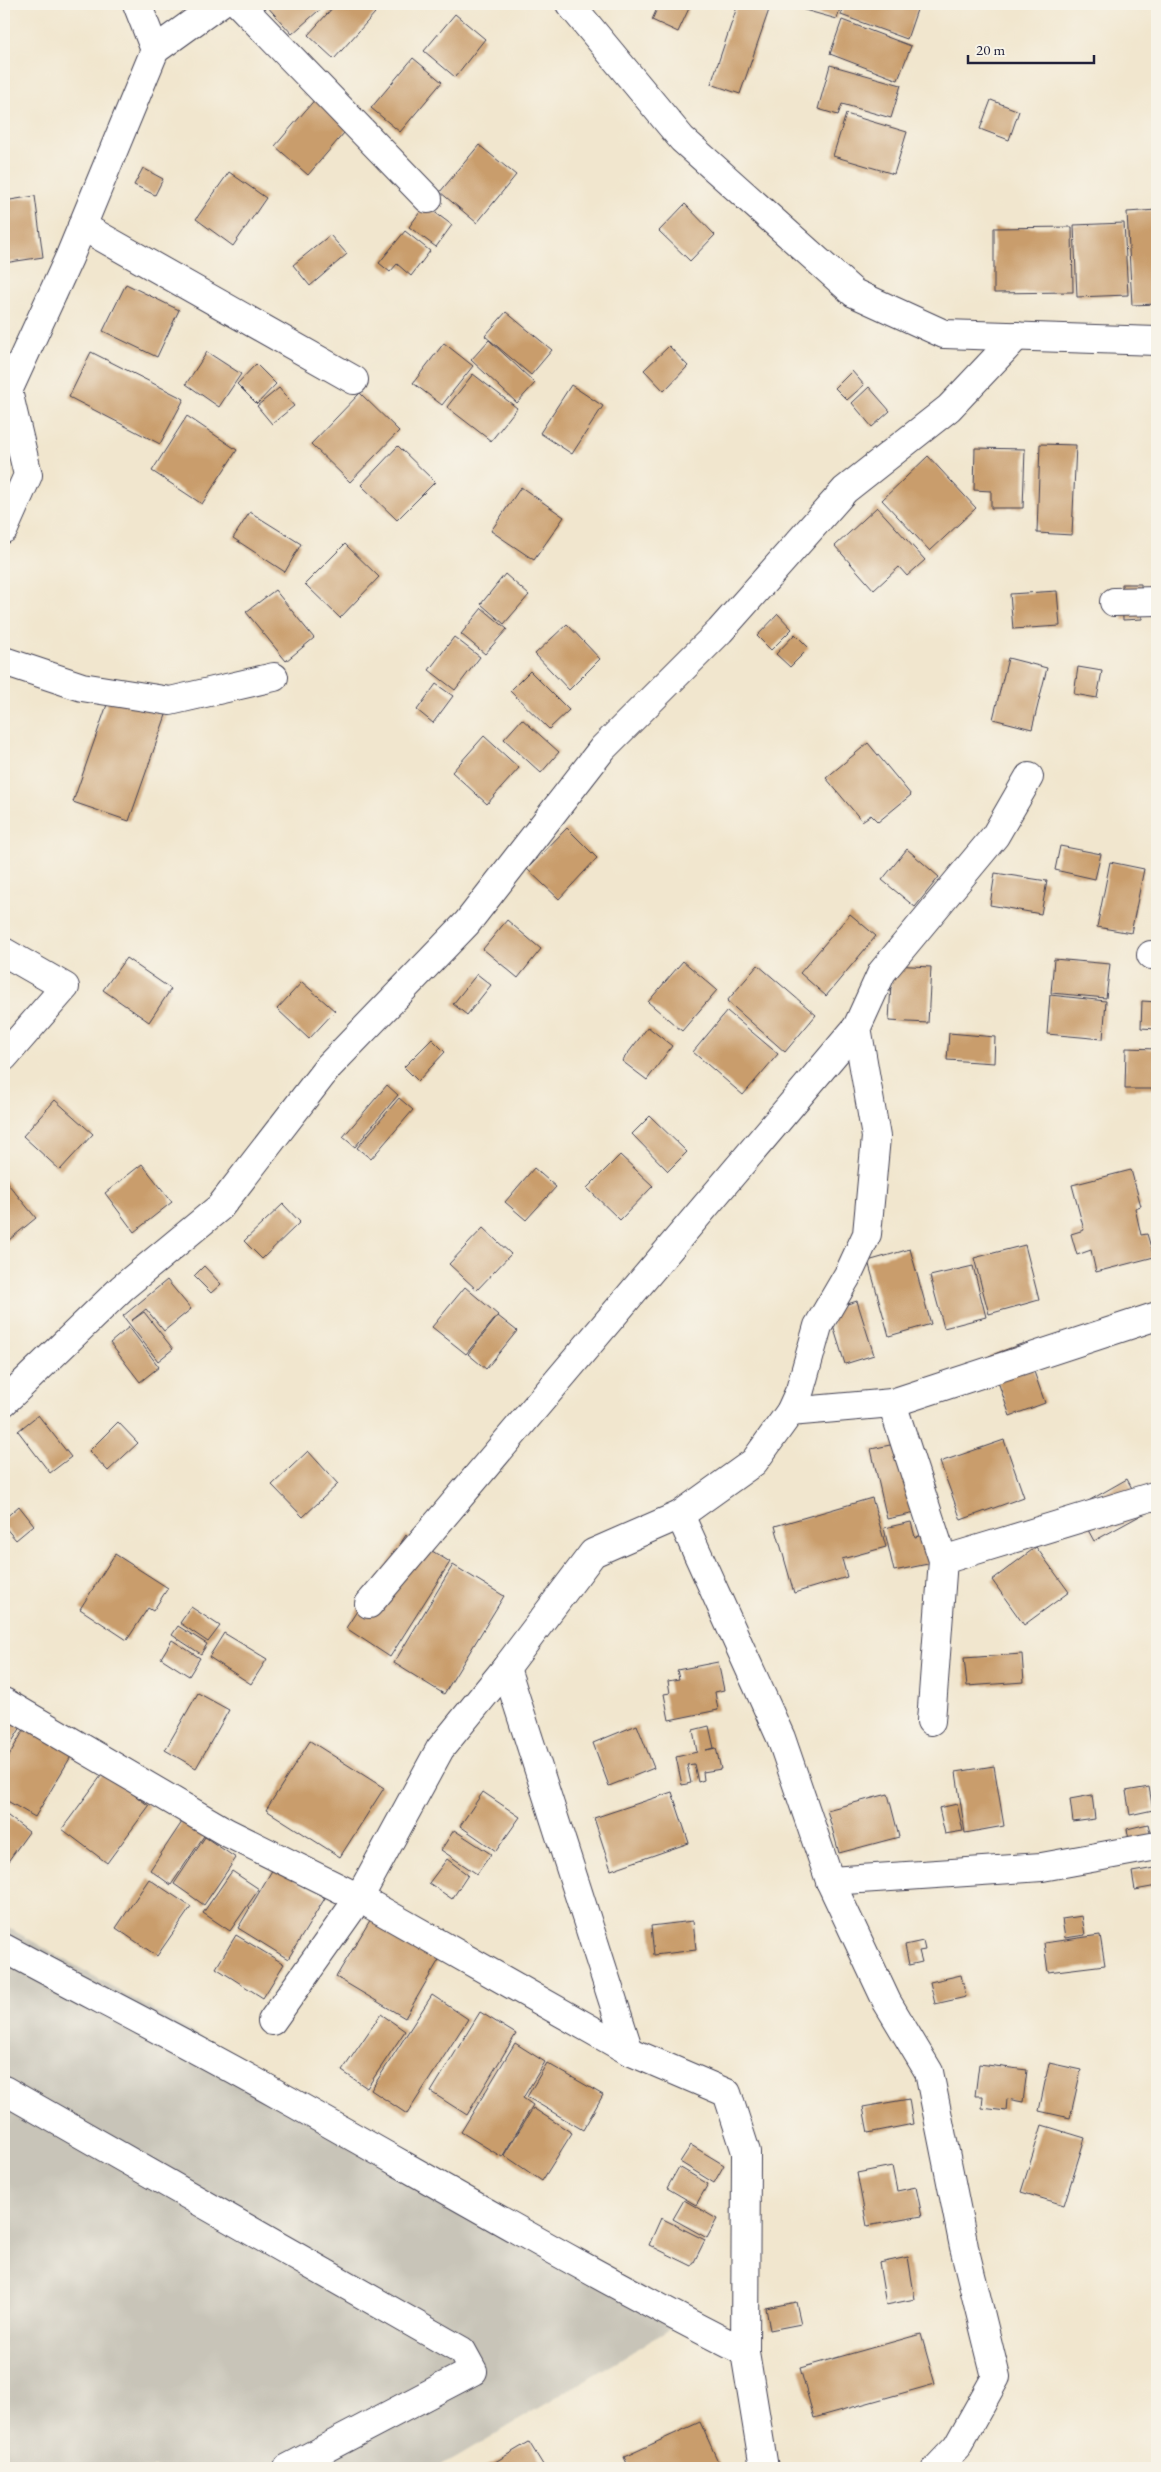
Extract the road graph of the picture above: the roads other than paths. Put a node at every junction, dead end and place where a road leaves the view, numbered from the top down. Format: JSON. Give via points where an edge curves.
{"nodes":[{"id":1,"x":137,"y":4,"type":"edge"},
{"id":2,"x":219,"y":4,"type":"edge"},
{"id":3,"x":239,"y":4,"type":"edge"},
{"id":4,"x":570,"y":4,"type":"edge"},
{"id":5,"x":155,"y":50,"type":"junction"},
{"id":6,"x":428,"y":199,"type":"dead end"},
{"id":7,"x":82,"y":226,"type":"junction"},
{"id":8,"x":1017,"y":336,"type":"junction"},
{"id":9,"x":1157,"y":341,"type":"edge"},
{"id":10,"x":354,"y":380,"type":"dead end"},
{"id":11,"x":6,"y":391,"type":"edge"},
{"id":12,"x":4,"y":529,"type":"edge"},
{"id":13,"x":1157,"y":601,"type":"edge"},
{"id":14,"x":1114,"y":602,"type":"dead end"},
{"id":15,"x":4,"y":661,"type":"edge"},
{"id":16,"x":274,"y":677,"type":"dead end"},
{"id":17,"x":1029,"y":777,"type":"dead end"},
{"id":18,"x":4,"y":952,"type":"edge"},
{"id":19,"x":857,"y":1027,"type":"junction"},
{"id":20,"x":4,"y":1057,"type":"edge"},
{"id":21,"x":1157,"y":1316,"type":"edge"},
{"id":22,"x":4,"y":1402,"type":"edge"},
{"id":23,"x":892,"y":1403,"type":"junction"},
{"id":24,"x":790,"y":1412,"type":"junction"},
{"id":25,"x":1157,"y":1495,"type":"edge"},
{"id":26,"x":680,"y":1515,"type":"junction"},
{"id":27,"x":944,"y":1560,"type":"junction"},
{"id":28,"x":369,"y":1604,"type":"dead end"},
{"id":29,"x":506,"y":1668,"type":"junction"},
{"id":30,"x":4,"y":1702,"type":"edge"},
{"id":31,"x":931,"y":1721,"type":"dead end"},
{"id":32,"x":1157,"y":1846,"type":"edge"},
{"id":33,"x":830,"y":1881,"type":"junction"},
{"id":34,"x":359,"y":1898,"type":"junction"},
{"id":35,"x":4,"y":1948,"type":"edge"},
{"id":36,"x":272,"y":2021,"type":"dead end"},
{"id":37,"x":629,"y":2051,"type":"junction"},
{"id":38,"x":4,"y":2090,"type":"edge"},
{"id":39,"x":745,"y":2352,"type":"junction"},
{"id":40,"x":288,"y":2468,"type":"edge"},
{"id":41,"x":764,"y":2468,"type":"edge"},
{"id":42,"x":937,"y":2468,"type":"edge"}],
"edges":[{"from":1,"to":5,"type":"street"},
{"from":2,"to":5,"type":"street"},
{"from":3,"to":6,"type":"street"},
{"from":4,"to":8,"type":"street","via":[[682,139],[854,293],[944,334]]},
{"from":5,"to":7,"type":"street"},
{"from":7,"to":10,"type":"street"},
{"from":7,"to":11,"type":"street"},
{"from":8,"to":9,"type":"street"},
{"from":8,"to":22,"type":"street","via":[[949,408],[845,490],[720,631],[603,748],[467,923],[329,1066],[220,1207],[122,1288]]},
{"from":11,"to":12,"type":"street","via":[[28,475]]},
{"from":13,"to":14,"type":"street"},
{"from":15,"to":16,"type":"street","via":[[82,687],[170,701]]},
{"from":17,"to":19,"type":"street","via":[[995,836],[882,972]]},
{"from":18,"to":20,"type":"street","via":[[65,987]]},
{"from":19,"to":24,"type":"street","via":[[876,1137],[867,1234],[818,1326],[800,1390]]},
{"from":19,"to":28,"type":"street"},
{"from":21,"to":23,"type":"street"},
{"from":23,"to":24,"type":"street"},
{"from":23,"to":27,"type":"street"},
{"from":24,"to":26,"type":"street","via":[[754,1462]]},
{"from":25,"to":27,"type":"street"},
{"from":26,"to":29,"type":"street","via":[[593,1553]]},
{"from":26,"to":33,"type":"street","via":[[781,1738]]},
{"from":27,"to":31,"type":"street"},
{"from":29,"to":34,"type":"street","via":[[440,1749]]},
{"from":29,"to":37,"type":"street"},
{"from":30,"to":34,"type":"street","via":[[226,1832]]},
{"from":32,"to":33,"type":"street","via":[[1042,1867]]},
{"from":33,"to":42,"type":"street","via":[[887,2002],[929,2072],[964,2247],[996,2377],[957,2447]]},
{"from":34,"to":36,"type":"street"},
{"from":34,"to":37,"type":"street"},
{"from":35,"to":39,"type":"street","via":[[275,2093],[671,2315]]},
{"from":37,"to":39,"type":"street","via":[[727,2093],[746,2152]]},
{"from":38,"to":40,"type":"street","via":[[462,2351],[473,2371]]},
{"from":39,"to":41,"type":"street"}]}
